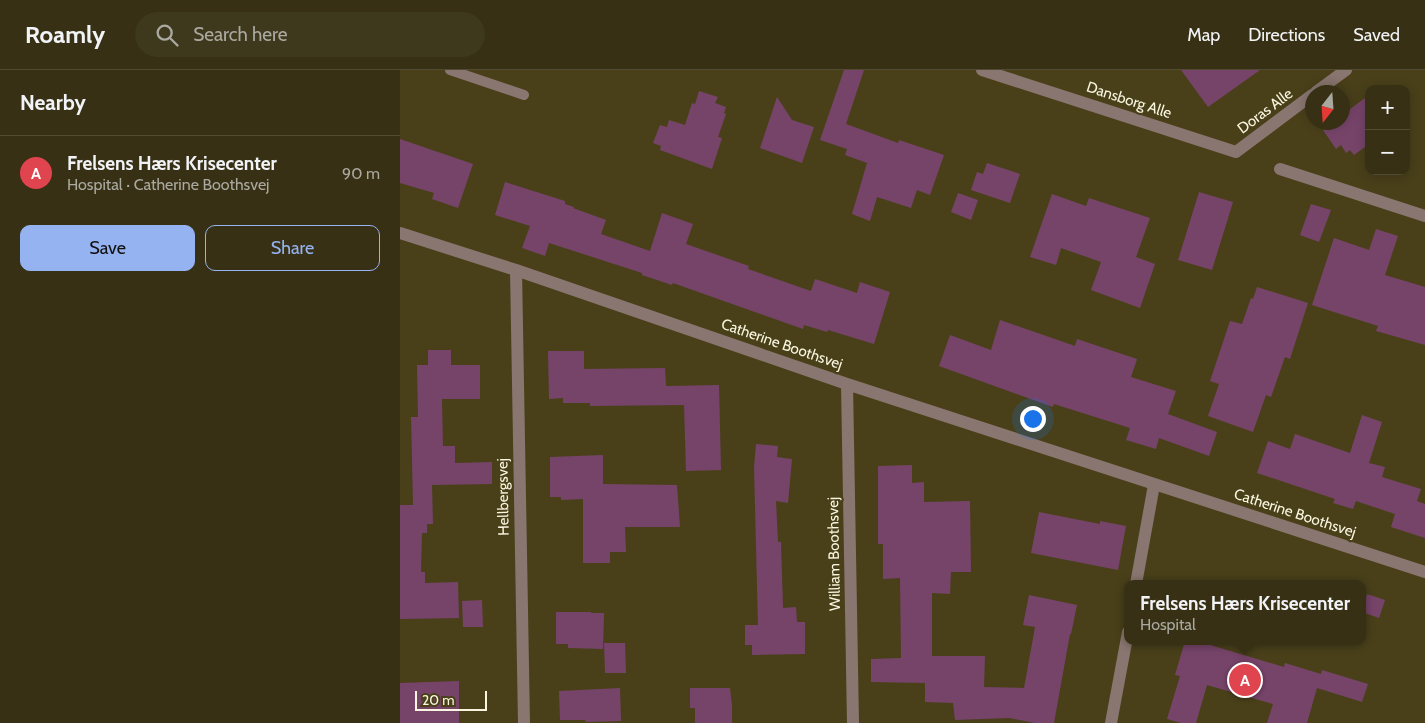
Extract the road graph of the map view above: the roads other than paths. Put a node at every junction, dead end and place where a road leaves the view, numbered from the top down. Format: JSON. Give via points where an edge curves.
{"nodes":[{"id":1,"x":450,"y":70,"type":"edge"},
{"id":2,"x":982,"y":70,"type":"edge"},
{"id":3,"x":1346,"y":70,"type":"edge"},
{"id":4,"x":1326,"y":85,"type":"edge"},
{"id":5,"x":524,"y":94,"type":"dead end"},
{"id":6,"x":1305,"y":100,"type":"edge"},
{"id":7,"x":1236,"y":152,"type":"joint"},
{"id":8,"x":1280,"y":169,"type":"dead end"},
{"id":9,"x":1425,"y":216,"type":"edge"},
{"id":10,"x":400,"y":233,"type":"edge"},
{"id":11,"x":516,"y":270,"type":"junction"},
{"id":12,"x":847,"y":384,"type":"junction"},
{"id":13,"x":1154,"y":485,"type":"junction"},
{"id":14,"x":1425,"y":572,"type":"edge"},
{"id":15,"x":1137,"y":580,"type":"edge"},
{"id":16,"x":1126,"y":645,"type":"edge"},
{"id":17,"x":524,"y":723,"type":"edge"},
{"id":18,"x":853,"y":723,"type":"edge"},
{"id":19,"x":1111,"y":723,"type":"edge"}],
"edges":[{"from":1,"to":5,"type":"lane"},
{"from":2,"to":7,"type":"street","name":"Dansborg Alle"},
{"from":3,"to":4,"type":"street","name":"Doras Alle"},
{"from":6,"to":7,"type":"street","name":"Doras Alle"},
{"from":8,"to":9,"type":"street"},
{"from":10,"to":11,"type":"street","name":"Catherine Boothsvej"},
{"from":11,"to":12,"type":"street","name":"Catherine Boothsvej"},
{"from":11,"to":17,"type":"street","name":"Hellbergsvej"},
{"from":12,"to":13,"type":"street","name":"Catherine Boothsvej"},
{"from":12,"to":18,"type":"street","name":"William Boothsvej"},
{"from":13,"to":14,"type":"street","name":"Catherine Boothsvej"},
{"from":13,"to":15,"type":"street"},
{"from":16,"to":19,"type":"street"}]}
